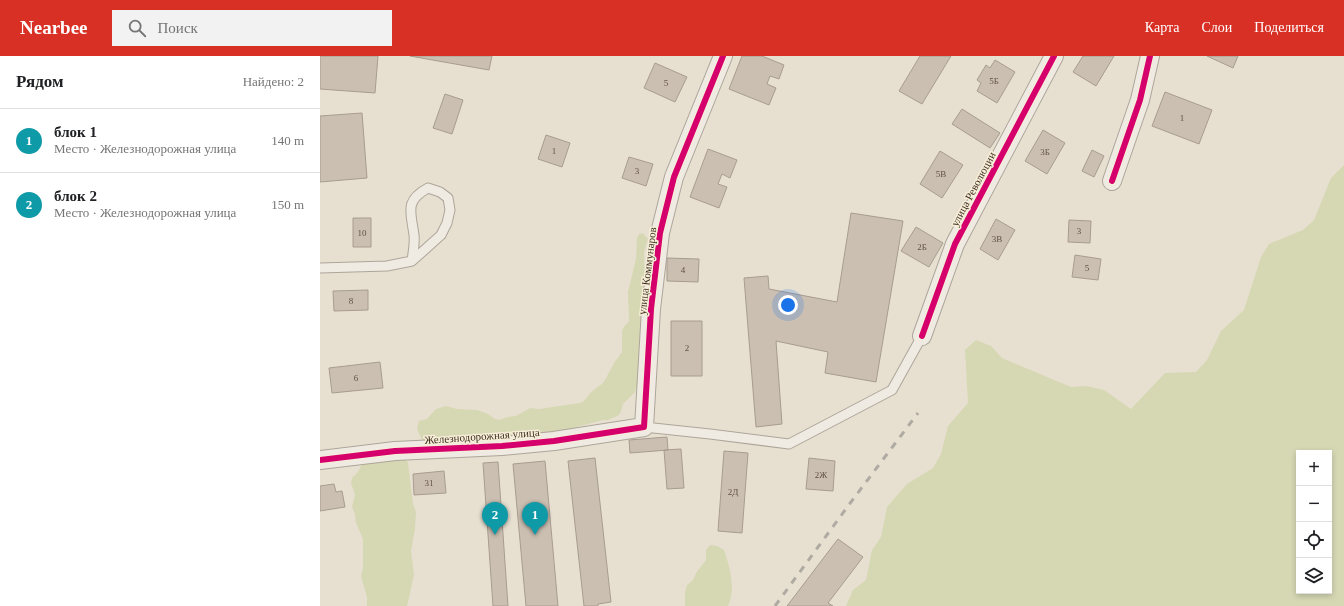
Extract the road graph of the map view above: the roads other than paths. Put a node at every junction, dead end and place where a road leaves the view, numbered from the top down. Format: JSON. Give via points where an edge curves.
{"nodes":[{"id":1,"x":723,"y":56,"type":"edge"},
{"id":2,"x":1054,"y":56,"type":"edge"},
{"id":3,"x":1150,"y":56,"type":"edge"},
{"id":4,"x":1112,"y":181,"type":"dead end"},
{"id":5,"x":412,"y":260,"type":"junction"},
{"id":6,"x":320,"y":268,"type":"edge"},
{"id":7,"x":922,"y":336,"type":"joint"},
{"id":8,"x":644,"y":427,"type":"junction"},
{"id":9,"x":320,"y":460,"type":"edge"}],
"edges":[{"from":1,"to":8,"type":"street","name":"улица Коммунаров","via":[[674,177],[660,233]]},
{"from":2,"to":7,"type":"street","name":"улица Революции","via":[[955,244]]},
{"from":3,"to":4,"type":"street","via":[[1140,100]]},
{"from":5,"to":5,"type":"lane","via":[[441,235],[447,224],[450,210],[448,198],[428,188],[418,194],[412,205]]},
{"from":5,"to":6,"type":"lane","via":[[387,266]]},
{"from":7,"to":8,"type":"lane","via":[[892,390],[789,444]]},
{"from":8,"to":9,"type":"street","name":"Железнодорожная улица","via":[[554,441],[395,451]]}]}
